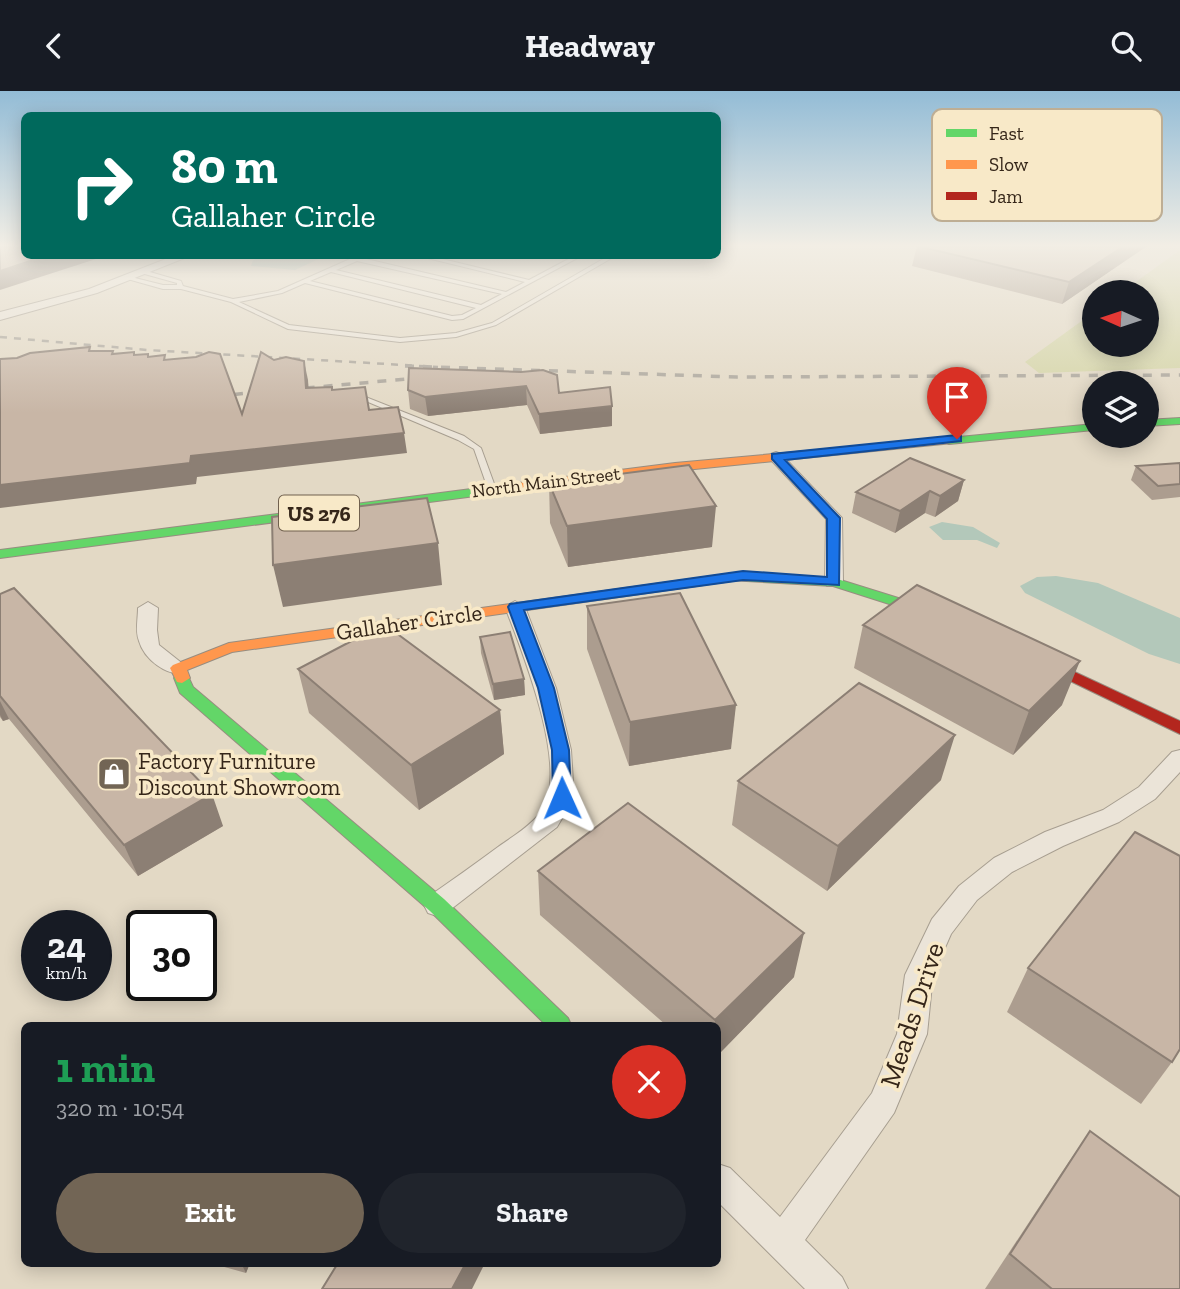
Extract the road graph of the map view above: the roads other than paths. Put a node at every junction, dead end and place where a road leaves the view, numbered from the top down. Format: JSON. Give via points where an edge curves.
{"nodes":[{"id":1,"x":54,"y":302,"type":"edge"},
{"id":2,"x":235,"y":302,"type":"edge"},
{"id":3,"x":384,"y":302,"type":"edge"},
{"id":4,"x":460,"y":302,"type":"edge"},
{"id":5,"x":491,"y":302,"type":"edge"},
{"id":6,"x":533,"y":302,"type":"edge"},
{"id":7,"x":481,"y":307,"type":"junction"},
{"id":8,"x":0,"y":316,"type":"edge"},
{"id":9,"x":347,"y":391,"type":"edge"},
{"id":10,"x":1179,"y":422,"type":"edge"},
{"id":11,"x":1159,"y":423,"type":"edge"},
{"id":12,"x":1082,"y":428,"type":"edge"},
{"id":13,"x":776,"y":457,"type":"junction"},
{"id":14,"x":492,"y":489,"type":"junction"},
{"id":15,"x":0,"y":554,"type":"edge"},
{"id":16,"x":834,"y":582,"type":"junction"},
{"id":17,"x":515,"y":607,"type":"junction"},
{"id":18,"x":148,"y":608,"type":"dead end"},
{"id":19,"x":956,"y":621,"type":"edge"},
{"id":20,"x":1019,"y":651,"type":"edge"},
{"id":21,"x":178,"y":669,"type":"junction"},
{"id":22,"x":1180,"y":728,"type":"edge"},
{"id":23,"x":1180,"y":758,"type":"edge"},
{"id":24,"x":437,"y":905,"type":"junction"},
{"id":25,"x":557,"y":1022,"type":"edge"},
{"id":26,"x":721,"y":1182,"type":"edge"},
{"id":27,"x":782,"y":1243,"type":"junction"},
{"id":28,"x":830,"y":1289,"type":"edge"}],
"edges":[{"from":1,"to":8,"type":"street"},
{"from":2,"to":6,"type":"lane","via":[[288,327],[400,340],[456,335],[494,324]]},
{"from":3,"to":7,"type":"lane","via":[[446,318],[463,317]]},
{"from":4,"to":7,"type":"lane"},
{"from":5,"to":7,"type":"lane"},
{"from":9,"to":14,"type":"lane","via":[[477,448]]},
{"from":10,"to":11,"type":"street"},
{"from":12,"to":13,"type":"street","name":"North Main Street","number":"US 276"},
{"from":13,"to":14,"type":"street","name":"North Main Street","number":"US 276"},
{"from":13,"to":16,"type":"street","via":[[834,518]]},
{"from":14,"to":15,"type":"street","name":"North Main Street","number":"US 276"},
{"from":16,"to":17,"type":"street","name":"Gallaher Circle","via":[[743,576]]},
{"from":16,"to":19,"type":"street","name":"Gallaher Circle"},
{"from":17,"to":21,"type":"street","name":"Gallaher Circle","via":[[229,648]]},
{"from":17,"to":24,"type":"street","via":[[546,688],[560,750],[562,798],[548,821]]},
{"from":18,"to":21,"type":"street","via":[[145,639],[155,656]]},
{"from":20,"to":22,"type":"street"},
{"from":21,"to":24,"type":"street","via":[[186,689]]},
{"from":23,"to":27,"type":"street","name":"Meads Drive","via":[[1147,793],[1111,816],[1003,865],[968,893],[941,927],[919,975],[912,1034],[883,1103]]},
{"from":24,"to":25,"type":"street"},
{"from":26,"to":27,"type":"street"},
{"from":27,"to":28,"type":"street"}]}
